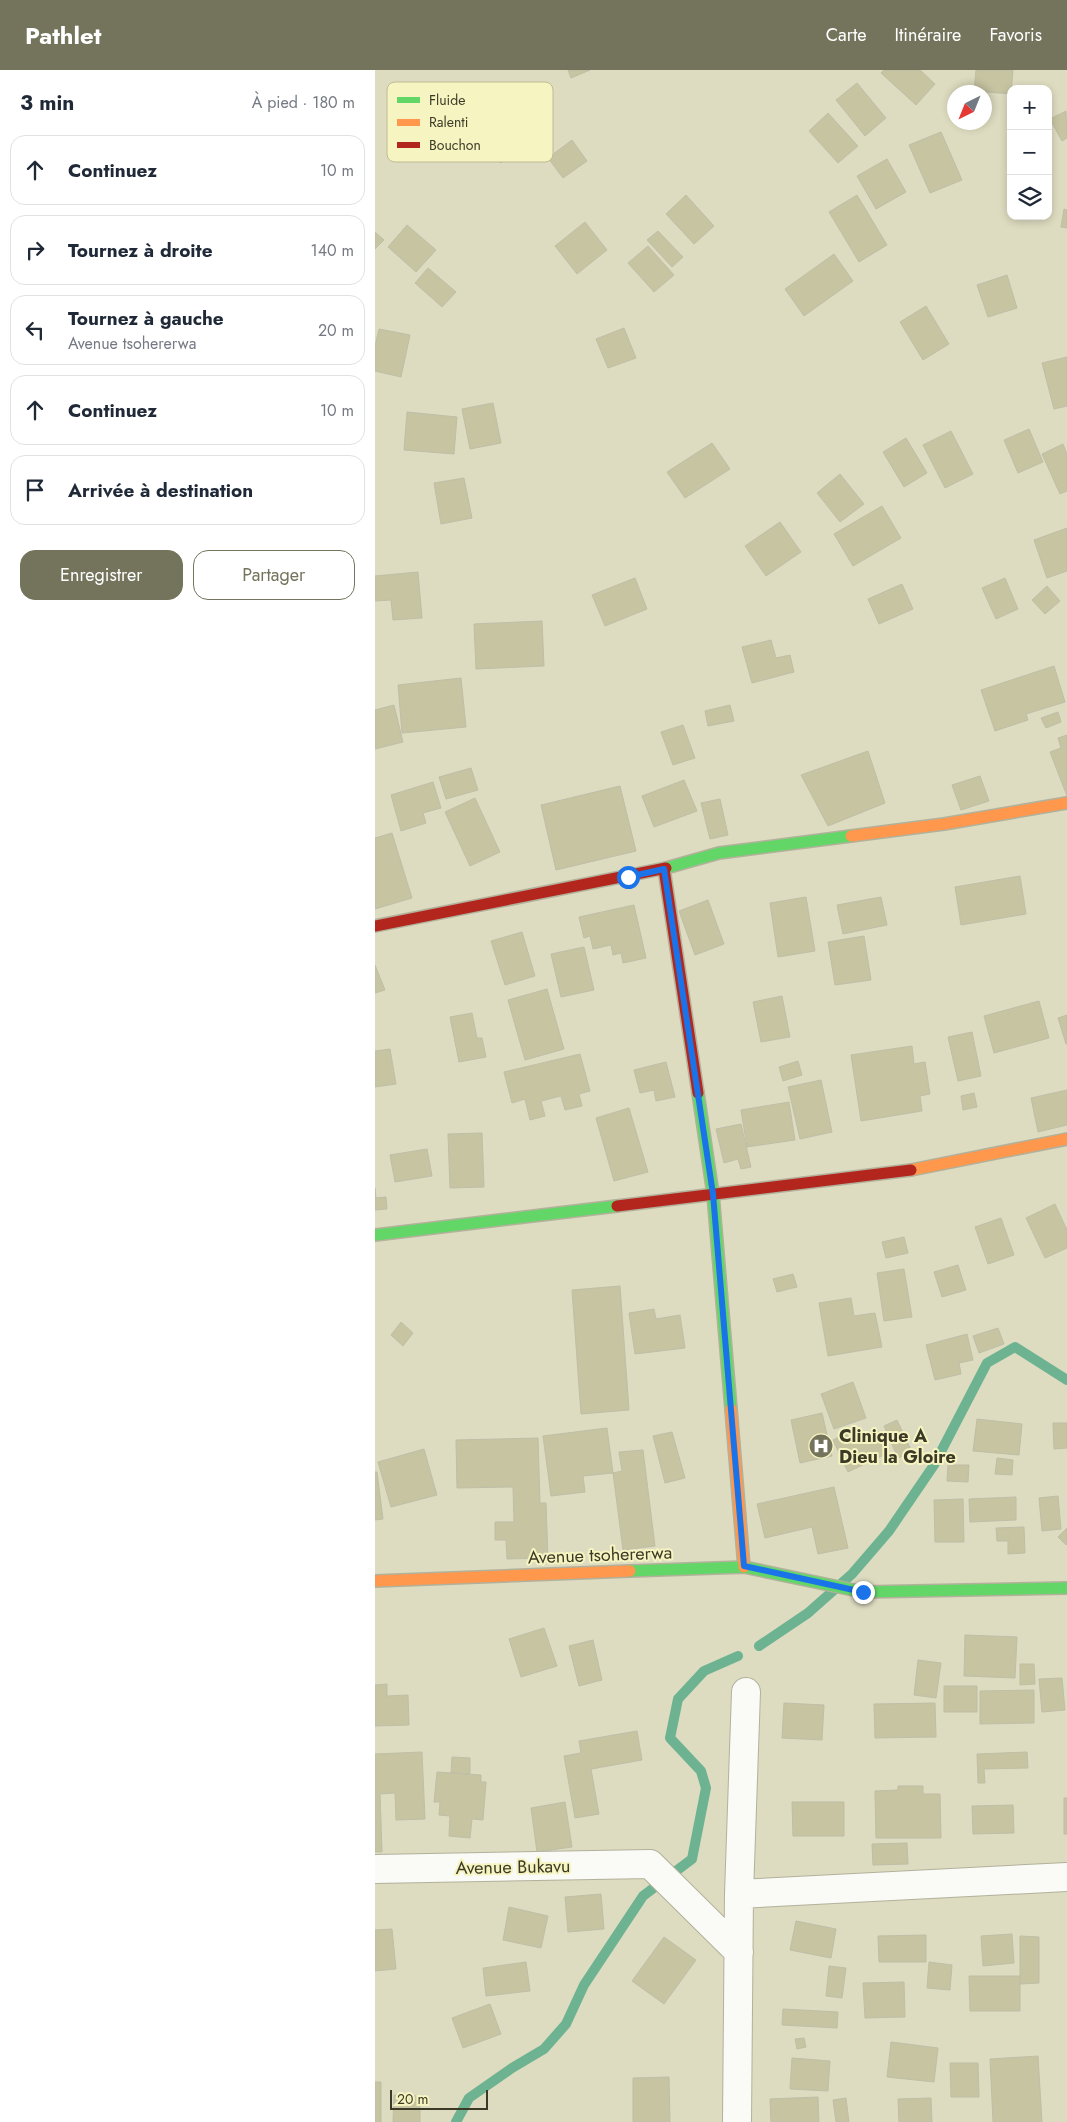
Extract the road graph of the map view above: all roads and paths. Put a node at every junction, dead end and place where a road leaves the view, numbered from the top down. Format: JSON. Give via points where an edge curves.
{"nodes":[{"id":1,"x":1067,"y":803,"type":"edge"},
{"id":2,"x":664,"y":869,"type":"junction"},
{"id":3,"x":375,"y":926,"type":"edge"},
{"id":4,"x":1067,"y":1139,"type":"edge"},
{"id":5,"x":713,"y":1194,"type":"junction"},
{"id":6,"x":375,"y":1234,"type":"edge"},
{"id":7,"x":744,"y":1566,"type":"junction"},
{"id":8,"x":375,"y":1581,"type":"edge"},
{"id":9,"x":1067,"y":1588,"type":"edge"},
{"id":10,"x":746,"y":1692,"type":"dead end"},
{"id":11,"x":375,"y":1869,"type":"edge"},
{"id":12,"x":1067,"y":1878,"type":"edge"},
{"id":13,"x":739,"y":1894,"type":"junction"},
{"id":14,"x":739,"y":1952,"type":"junction"},
{"id":15,"x":737,"y":2122,"type":"edge"}],
"edges":[{"from":1,"to":2,"type":"street","via":[[944,824],[719,853]]},
{"from":2,"to":3,"type":"street"},
{"from":2,"to":5,"type":"street"},
{"from":4,"to":5,"type":"street","via":[[931,1168]]},
{"from":5,"to":6,"type":"street"},
{"from":5,"to":7,"type":"street"},
{"from":7,"to":8,"type":"street","name":"Avenue tsohererwa"},
{"from":7,"to":9,"type":"street","name":"Avenue tsohererwa","via":[[853,1591]]},
{"from":10,"to":13,"type":"street"},
{"from":11,"to":14,"type":"street","name":"Avenue Bukavu","via":[[650,1864]]},
{"from":12,"to":13,"type":"street"},
{"from":13,"to":14,"type":"street"},
{"from":14,"to":15,"type":"street"}]}
